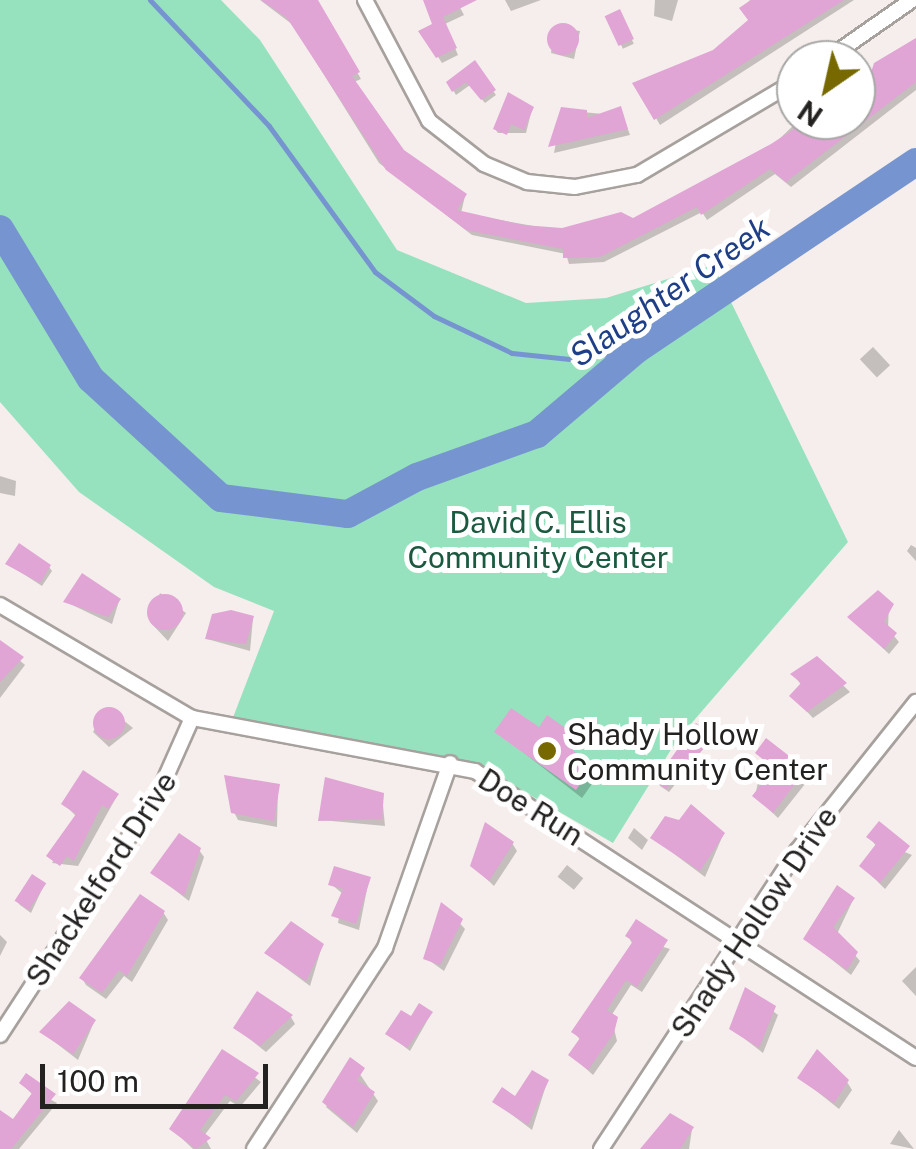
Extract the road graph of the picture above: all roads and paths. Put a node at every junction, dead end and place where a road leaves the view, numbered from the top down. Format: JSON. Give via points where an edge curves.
{"nodes":[{"id":1,"x":365,"y":0,"type":"edge"},
{"id":2,"x":912,"y":0,"type":"edge"},
{"id":3,"x":855,"y":40,"type":"edge"},
{"id":4,"x":776,"y":93,"type":"edge"},
{"id":5,"x":0,"y":605,"type":"edge"},
{"id":6,"x":916,"y":702,"type":"edge"},
{"id":7,"x":192,"y":718,"type":"junction"},
{"id":8,"x":450,"y":762,"type":"junction"},
{"id":9,"x":738,"y":941,"type":"junction"},
{"id":10,"x":0,"y":1035,"type":"edge"},
{"id":11,"x":916,"y":1058,"type":"edge"},
{"id":12,"x":254,"y":1149,"type":"edge"},
{"id":13,"x":600,"y":1149,"type":"edge"}],
"edges":[{"from":1,"to":4,"type":"street","via":[[430,120],[474,158],[527,182],[576,187],[637,175]]},
{"from":2,"to":3,"type":"street"},
{"from":5,"to":7,"type":"street","name":"Doe Run"},
{"from":6,"to":9,"type":"street","name":"Shady Hollow Drive"},
{"from":7,"to":8,"type":"street","name":"Doe Run"},
{"from":7,"to":10,"type":"street","name":"Shackelford Drive","via":[[160,790]]},
{"from":8,"to":9,"type":"street","name":"Doe Run"},
{"from":8,"to":12,"type":"street","via":[[385,948]]},
{"from":9,"to":11,"type":"street","name":"Doe Run"},
{"from":9,"to":13,"type":"street","name":"Shady Hollow Drive"}]}
